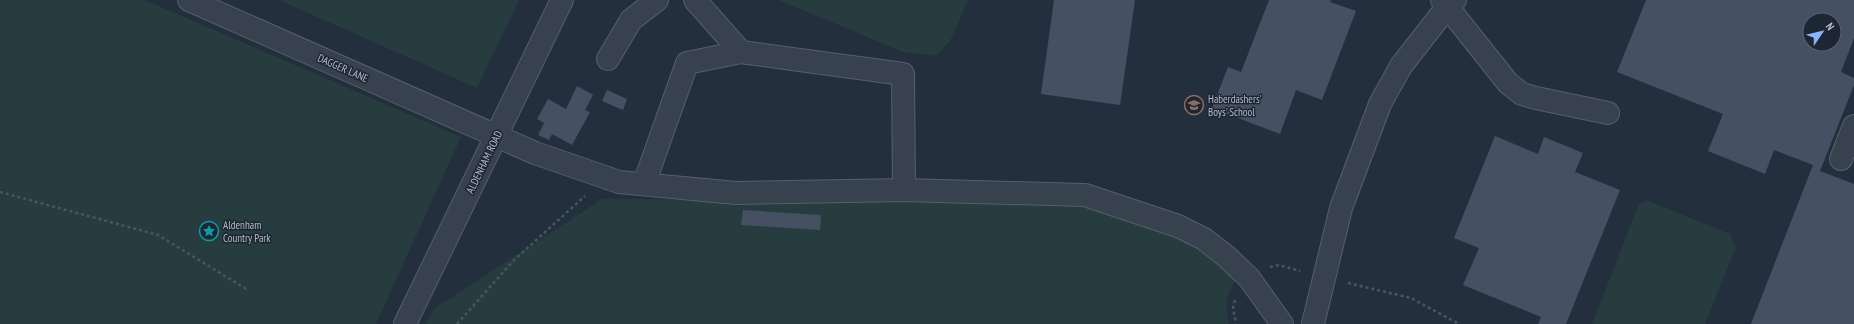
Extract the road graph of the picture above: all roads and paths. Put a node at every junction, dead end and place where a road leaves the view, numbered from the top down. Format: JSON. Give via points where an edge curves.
{"nodes":[{"id":1,"x":189,"y":0,"type":"edge"},
{"id":2,"x":562,"y":0,"type":"edge"},
{"id":3,"x":657,"y":0,"type":"edge"},
{"id":4,"x":695,"y":0,"type":"edge"},
{"id":5,"x":1448,"y":2,"type":"edge"},
{"id":6,"x":742,"y":52,"type":"junction"},
{"id":7,"x":608,"y":60,"type":"dead end"},
{"id":8,"x":1608,"y":113,"type":"dead end"},
{"id":9,"x":1854,"y":126,"type":"edge"},
{"id":10,"x":497,"y":136,"type":"junction"},
{"id":11,"x":1841,"y":159,"type":"dead end"},
{"id":12,"x":606,"y":177,"type":"junction"},
{"id":13,"x":644,"y":184,"type":"junction"},
{"id":14,"x":904,"y":190,"type":"junction"},
{"id":15,"x":0,"y":192,"type":"edge"},
{"id":16,"x":248,"y":290,"type":"dead end"},
{"id":17,"x":405,"y":324,"type":"edge"},
{"id":18,"x":457,"y":324,"type":"edge"},
{"id":19,"x":1282,"y":324,"type":"edge"},
{"id":20,"x":1313,"y":324,"type":"edge"}],
"edges":[{"from":1,"to":10,"type":"street","name":"DAGGER LANE"},
{"from":2,"to":10,"type":"street","name":"ALDENHAM ROAD"},
{"from":3,"to":7,"type":"street","via":[[630,20]]},
{"from":4,"to":6,"type":"street"},
{"from":5,"to":8,"type":"street","via":[[1508,84],[1522,94]]},
{"from":5,"to":20,"type":"street","via":[[1401,66],[1380,104],[1342,208]]},
{"from":6,"to":13,"type":"street","via":[[687,63]]},
{"from":6,"to":14,"type":"street","via":[[903,74]]},
{"from":9,"to":11,"type":"street"},
{"from":10,"to":12,"type":"street","name":"DAGGER LANE"},
{"from":10,"to":17,"type":"street","name":"ALDENHAM ROAD"},
{"from":12,"to":13,"type":"street","name":"DAGGER LANE","via":[[619,182]]},
{"from":12,"to":18,"type":"path","via":[[514,260]]},
{"from":13,"to":14,"type":"street","name":"DAGGER LANE","via":[[736,193]]},
{"from":14,"to":19,"type":"street","name":"DAGGER LANE","via":[[1085,195],[1178,226],[1204,240],[1227,257],[1249,278]]},
{"from":15,"to":16,"type":"path","via":[[158,235]]}]}
